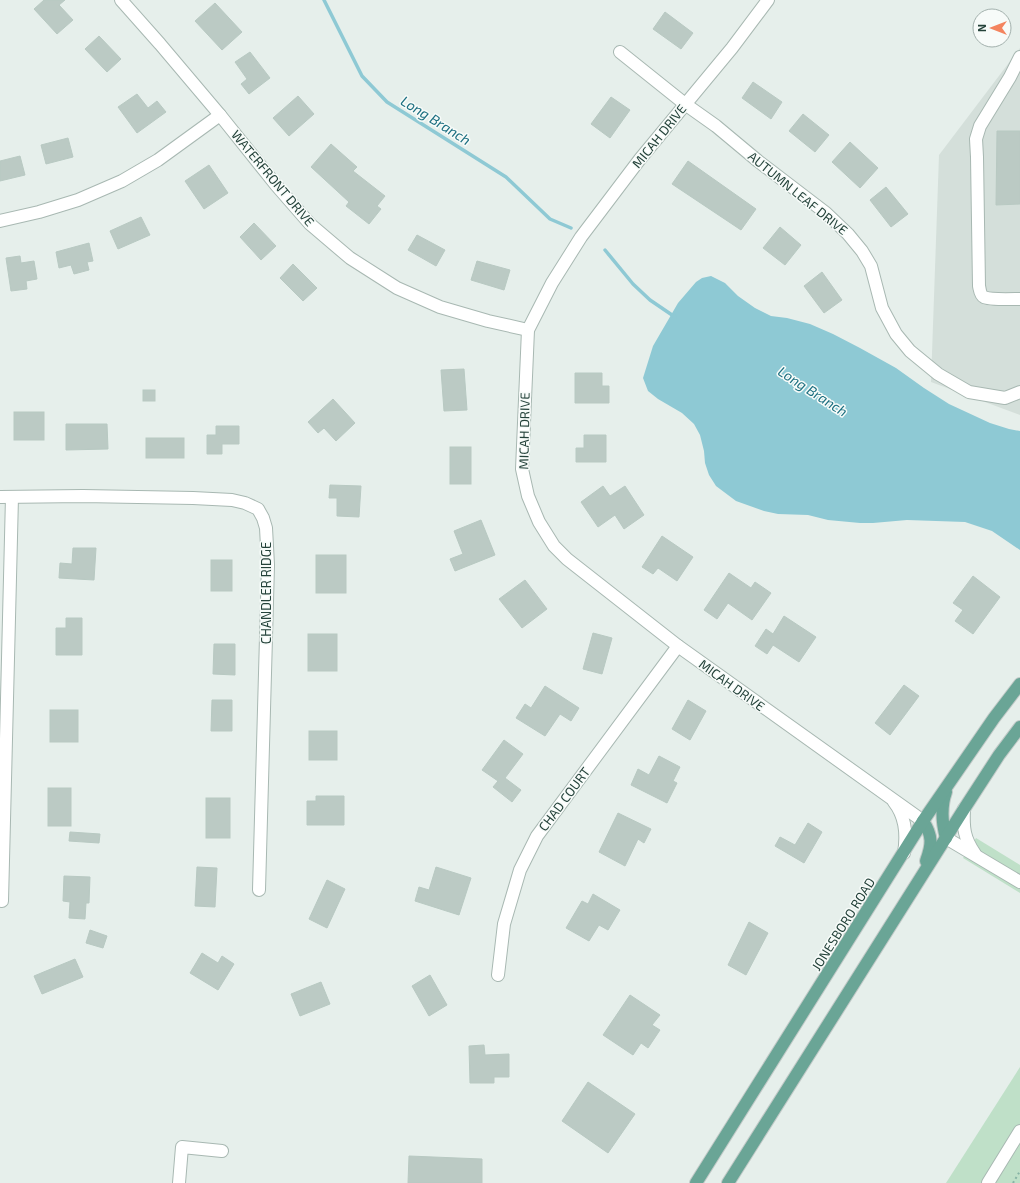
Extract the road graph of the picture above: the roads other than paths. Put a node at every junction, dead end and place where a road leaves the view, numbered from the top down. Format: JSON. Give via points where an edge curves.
{"nodes":[{"id":1,"x":121,"y":0,"type":"edge"},
{"id":2,"x":768,"y":0,"type":"edge"},
{"id":3,"x":620,"y":52,"type":"dead end"},
{"id":4,"x":1020,"y":57,"type":"edge"},
{"id":5,"x":685,"y":104,"type":"junction"},
{"id":6,"x":220,"y":115,"type":"junction"},
{"id":7,"x":0,"y":221,"type":"edge"},
{"id":8,"x":1020,"y":299,"type":"edge"},
{"id":9,"x":528,"y":330,"type":"junction"},
{"id":10,"x":1020,"y":392,"type":"edge"},
{"id":11,"x":6,"y":497,"type":"edge"},
{"id":12,"x":678,"y":646,"type":"junction"},
{"id":13,"x":1020,"y":684,"type":"edge"},
{"id":14,"x":1020,"y":727,"type":"edge"},
{"id":15,"x":950,"y":783,"type":"junction"},
{"id":16,"x":891,"y":798,"type":"junction"},
{"id":17,"x":964,"y":808,"type":"junction"},
{"id":18,"x":923,"y":821,"type":"junction"},
{"id":19,"x":946,"y":838,"type":"junction"},
{"id":20,"x":904,"y":853,"type":"junction"},
{"id":21,"x":975,"y":854,"type":"junction"},
{"id":22,"x":918,"y":881,"type":"junction"},
{"id":23,"x":1020,"y":882,"type":"edge"},
{"id":24,"x":259,"y":890,"type":"dead end"},
{"id":25,"x":2,"y":901,"type":"dead end"},
{"id":26,"x":498,"y":975,"type":"dead end"},
{"id":27,"x":1020,"y":1130,"type":"edge"},
{"id":28,"x":222,"y":1151,"type":"dead end"},
{"id":29,"x":179,"y":1183,"type":"edge"},
{"id":30,"x":696,"y":1183,"type":"edge"},
{"id":31,"x":728,"y":1183,"type":"edge"},
{"id":32,"x":988,"y":1183,"type":"edge"}],
"edges":[{"from":1,"to":6,"type":"street","name":"WATERFRONT DRIVE"},
{"from":2,"to":5,"type":"street","name":"MICAH DRIVE"},
{"from":3,"to":5,"type":"street","name":"AUTUMN LEAF DRIVE"},
{"from":4,"to":8,"type":"street","via":[[980,126],[976,139],[981,294],[989,299]]},
{"from":5,"to":9,"type":"street","name":"MICAH DRIVE","via":[[581,237],[552,282]]},
{"from":5,"to":10,"type":"street","name":"AUTUMN LEAF DRIVE","via":[[821,209],[848,234],[871,266],[882,308],[896,334],[910,351],[938,374],[969,392],[1005,398]]},
{"from":6,"to":7,"type":"street","via":[[158,160],[122,181],[78,200]]},
{"from":6,"to":9,"type":"street","name":"WATERFRONT DRIVE","via":[[310,224],[350,258],[397,288],[440,307]]},
{"from":9,"to":12,"type":"street","name":"MICAH DRIVE","via":[[522,469],[528,496],[539,522],[554,546],[567,559]]},
{"from":11,"to":24,"type":"street","name":"CHANDLER RIDGE","via":[[193,498],[232,500],[258,509],[266,528],[268,565]]},
{"from":11,"to":25,"type":"street"},
{"from":12,"to":16,"type":"street","name":"MICAH DRIVE"},
{"from":12,"to":26,"type":"street","name":"CHAD COURT","via":[[537,836],[520,870],[504,924]]},
{"from":13,"to":15,"type":"main road","name":"JONESBORO ROAD"},
{"from":14,"to":17,"type":"main road"},
{"from":15,"to":18,"type":"main road","name":"JONESBORO ROAD"},
{"from":15,"to":19,"type":"main road","via":[[943,807]]},
{"from":16,"to":18,"type":"street","name":"MICAH DRIVE"},
{"from":16,"to":20,"type":"street","via":[[900,812],[906,830]]},
{"from":17,"to":19,"type":"main road"},
{"from":17,"to":21,"type":"street","via":[[964,834]]},
{"from":18,"to":20,"type":"main road","name":"JONESBORO ROAD"},
{"from":18,"to":22,"type":"main road","via":[[931,840],[930,850]]},
{"from":19,"to":21,"type":"street"},
{"from":19,"to":22,"type":"main road"},
{"from":20,"to":30,"type":"main road","name":"JONESBORO ROAD"},
{"from":21,"to":23,"type":"street"},
{"from":22,"to":31,"type":"main road"},
{"from":27,"to":32,"type":"street"},
{"from":28,"to":29,"type":"street","via":[[182,1147]]}]}
